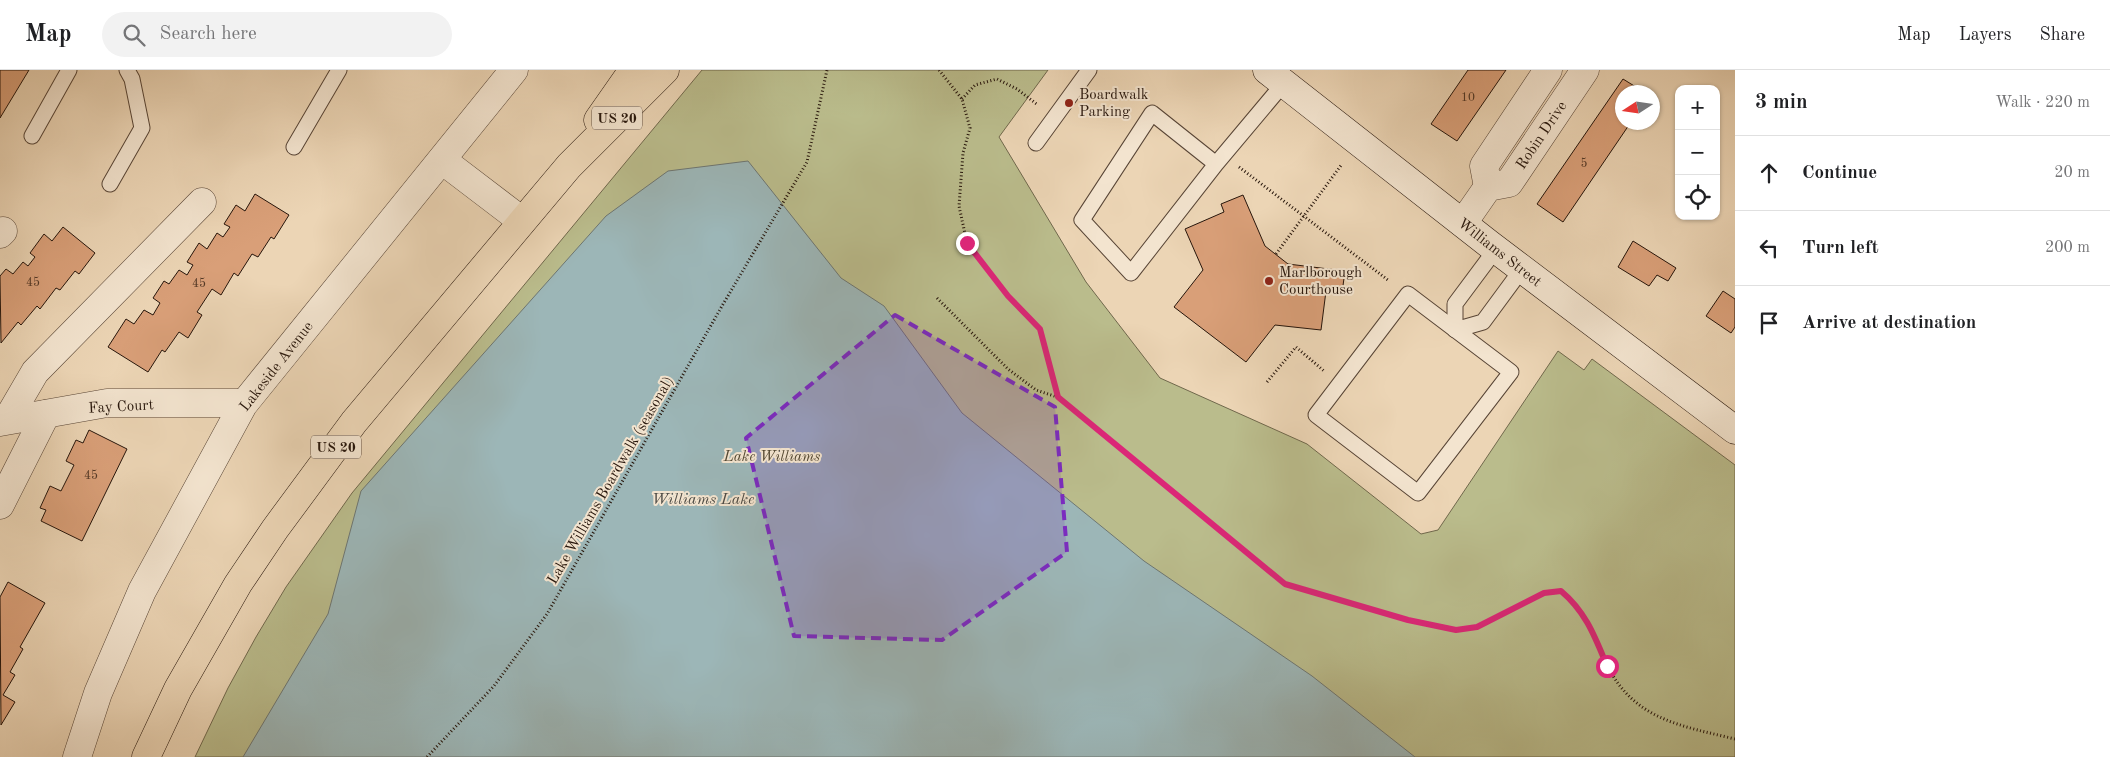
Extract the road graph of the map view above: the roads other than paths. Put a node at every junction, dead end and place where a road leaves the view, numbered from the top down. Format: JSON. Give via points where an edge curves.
{"nodes":[{"id":1,"x":69,"y":70,"type":"edge"},
{"id":2,"x":127,"y":70,"type":"edge"},
{"id":3,"x":339,"y":70,"type":"edge"},
{"id":4,"x":514,"y":70,"type":"edge"},
{"id":5,"x":633,"y":70,"type":"edge"},
{"id":6,"x":665,"y":70,"type":"edge"},
{"id":7,"x":1089,"y":70,"type":"edge"},
{"id":8,"x":1548,"y":70,"type":"edge"},
{"id":9,"x":1586,"y":70,"type":"edge"},
{"id":10,"x":1275,"y":77,"type":"edge"},
{"id":11,"x":32,"y":136,"type":"dead end"},
{"id":12,"x":1036,"y":143,"type":"dead end"},
{"id":13,"x":294,"y":147,"type":"dead end"},
{"id":14,"x":442,"y":160,"type":"junction"},
{"id":15,"x":1219,"y":160,"type":"junction"},
{"id":16,"x":568,"y":166,"type":"junction"},
{"id":17,"x":110,"y":184,"type":"dead end"},
{"id":18,"x":1488,"y":186,"type":"junction"},
{"id":19,"x":202,"y":202,"type":"dead end"},
{"id":20,"x":522,"y":221,"type":"junction"},
{"id":21,"x":1462,"y":223,"type":"junction"},
{"id":22,"x":1496,"y":249,"type":"junction"},
{"id":23,"x":1522,"y":269,"type":"junction"},
{"id":24,"x":1456,"y":330,"type":"junction"},
{"id":25,"x":244,"y":403,"type":"junction"},
{"id":26,"x":46,"y":414,"type":"junction"},
{"id":27,"x":4,"y":421,"type":"edge"},
{"id":28,"x":1735,"y":430,"type":"edge"},
{"id":29,"x":0,"y":505,"type":"edge"},
{"id":30,"x":77,"y":757,"type":"edge"},
{"id":31,"x":146,"y":757,"type":"edge"}],
"edges":[{"from":1,"to":11,"type":"lane"},
{"from":2,"to":17,"type":"lane","via":[[132,79],[142,128]]},
{"from":3,"to":13,"type":"lane"},
{"from":4,"to":14,"type":"street","name":"Lakeside Avenue"},
{"from":5,"to":16,"type":"main road","number":"US 20"},
{"from":6,"to":16,"type":"main road","number":"US 20"},
{"from":7,"to":12,"type":"lane"},
{"from":8,"to":18,"type":"street","name":"Robin Drive","via":[[1484,166]]},
{"from":9,"to":18,"type":"street","name":"Robin Drive","via":[[1509,183]]},
{"from":10,"to":15,"type":"lane"},
{"from":10,"to":21,"type":"street","name":"Williams Street"},
{"from":14,"to":20,"type":"street"},
{"from":14,"to":25,"type":"street","name":"Lakeside Avenue"},
{"from":15,"to":15,"type":"lane","via":[[1152,113],[1082,220],[1131,273]]},
{"from":16,"to":20,"type":"main road","number":"US 20"},
{"from":18,"to":21,"type":"street"},
{"from":19,"to":27,"type":"street","via":[[35,372]]},
{"from":20,"to":31,"type":"main road","number":"US 20","via":[[354,422],[275,529],[207,636]]},
{"from":21,"to":22,"type":"street","name":"Williams Street"},
{"from":22,"to":23,"type":"street","name":"Williams Street"},
{"from":22,"to":24,"type":"lane","via":[[1455,304]]},
{"from":23,"to":24,"type":"lane","via":[[1483,322]]},
{"from":23,"to":28,"type":"street","name":"Williams Street"},
{"from":24,"to":24,"type":"lane","via":[[1408,294],[1316,415],[1418,493],[1511,372]]},
{"from":25,"to":26,"type":"street","name":"Fay Court","via":[[107,403]]},
{"from":25,"to":30,"type":"street","name":"Lakeside Avenue","via":[[142,591],[98,693]]},
{"from":26,"to":27,"type":"street","name":"Fay Court"},
{"from":26,"to":29,"type":"street"}]}
